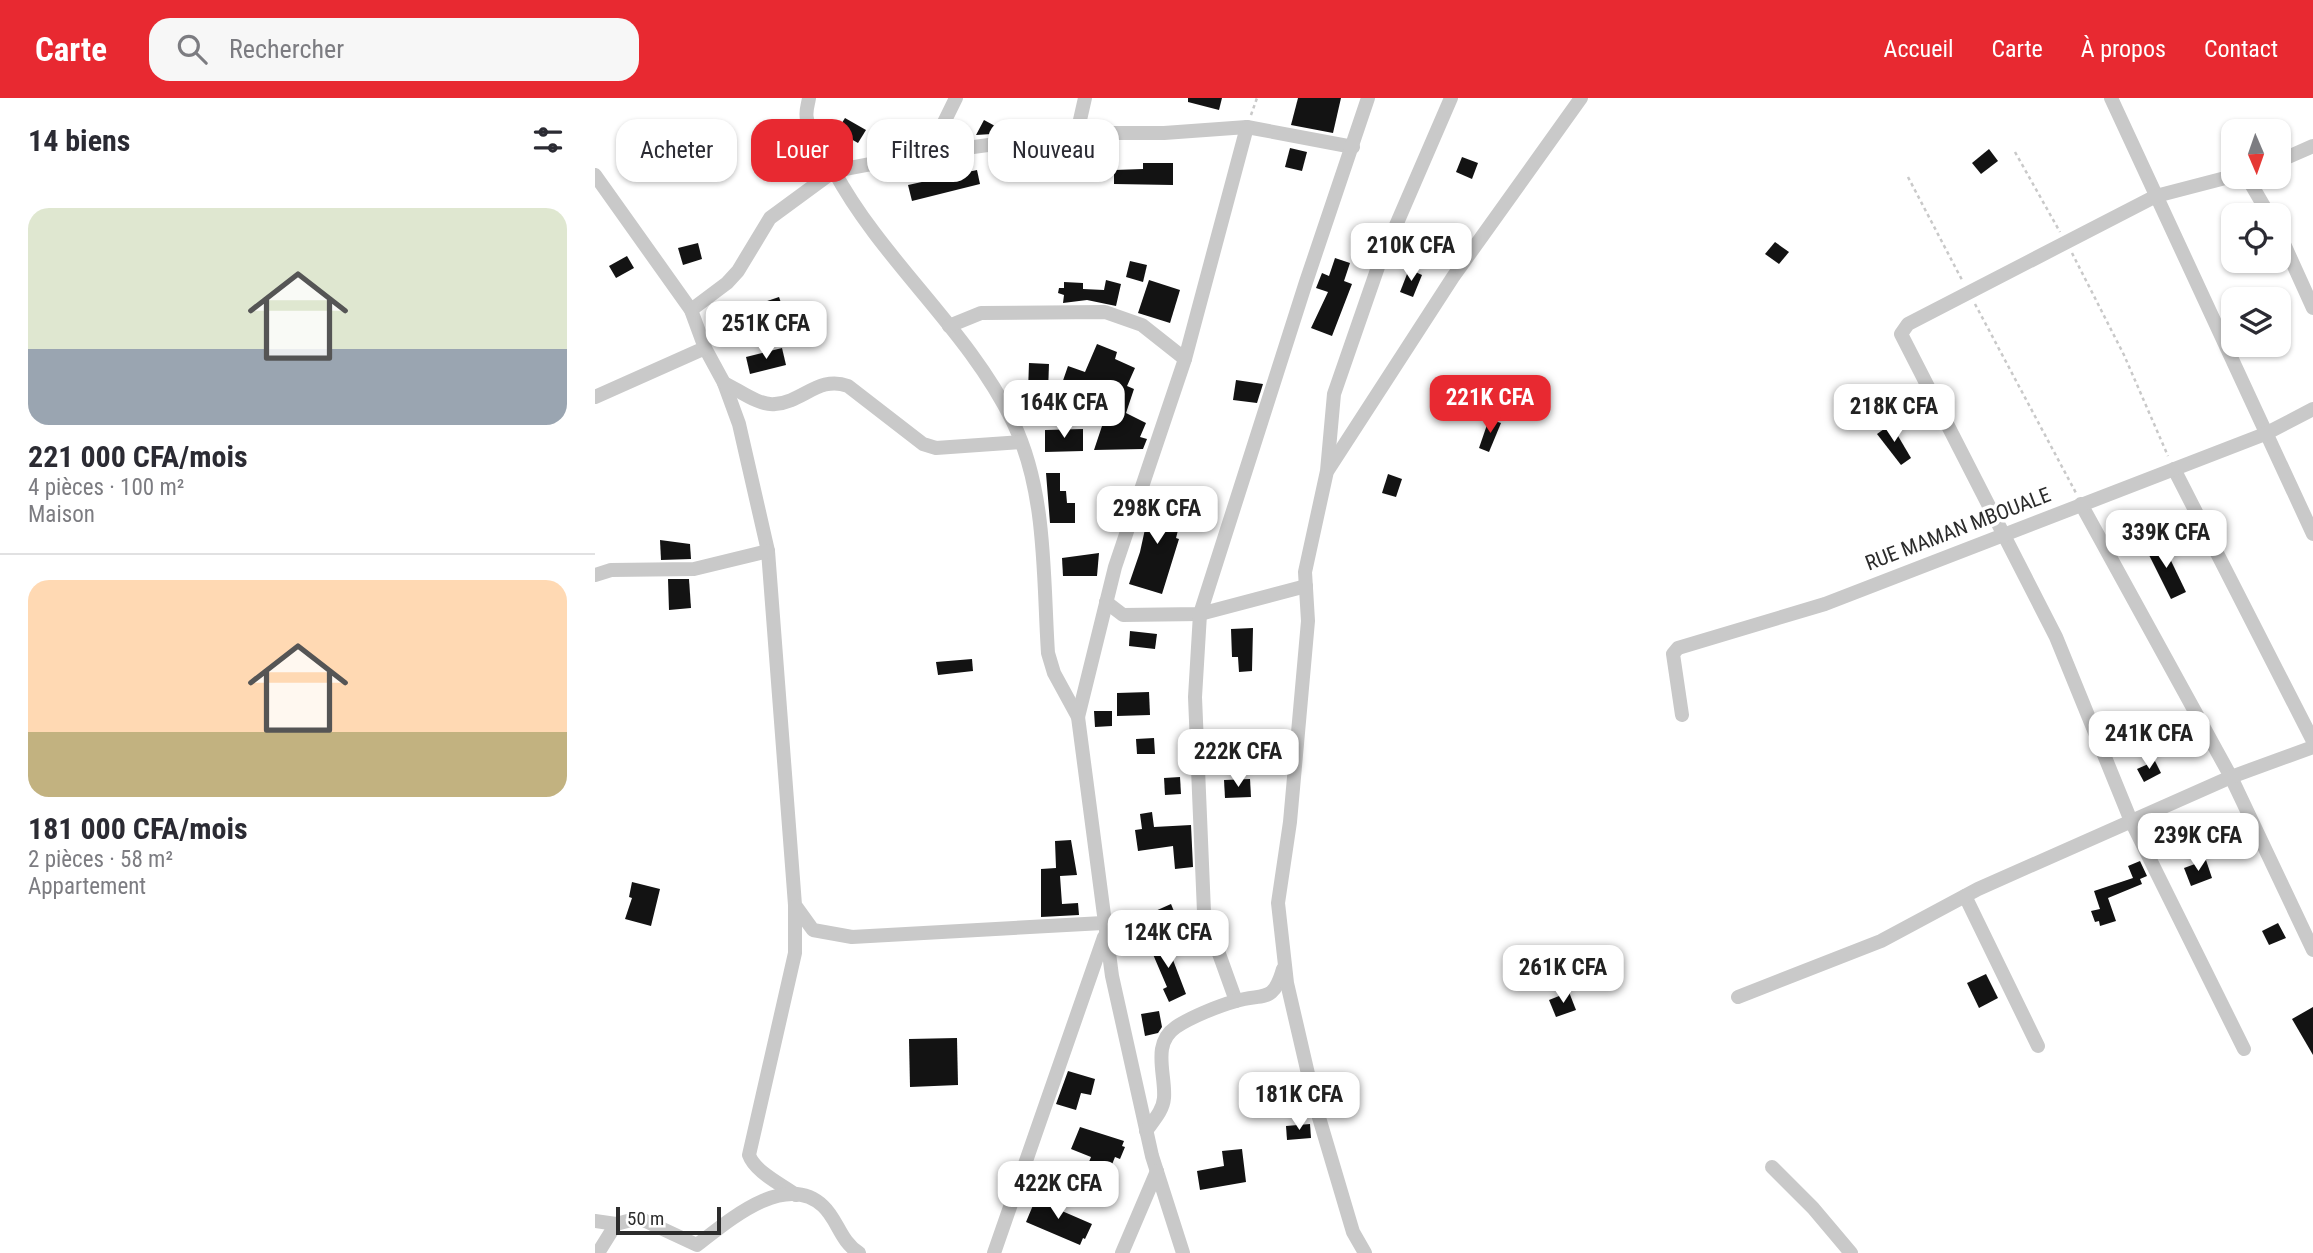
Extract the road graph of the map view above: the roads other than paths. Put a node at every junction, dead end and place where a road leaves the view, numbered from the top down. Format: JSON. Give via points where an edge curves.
{"nodes":[{"id":1,"x":809,"y":98,"type":"edge"},
{"id":2,"x":956,"y":98,"type":"edge"},
{"id":3,"x":1085,"y":98,"type":"edge"},
{"id":4,"x":1368,"y":98,"type":"edge"},
{"id":5,"x":1451,"y":98,"type":"edge"},
{"id":6,"x":1580,"y":98,"type":"edge"},
{"id":7,"x":2111,"y":98,"type":"edge"},
{"id":8,"x":808,"y":119,"type":"edge"},
{"id":9,"x":946,"y":119,"type":"edge"},
{"id":10,"x":1080,"y":119,"type":"edge"},
{"id":11,"x":1247,"y":127,"type":"junction"},
{"id":12,"x":1119,"y":133,"type":"edge"},
{"id":13,"x":2313,"y":146,"type":"edge"},
{"id":14,"x":1353,"y":147,"type":"junction"},
{"id":15,"x":2291,"y":156,"type":"edge"},
{"id":16,"x":595,"y":174,"type":"edge"},
{"id":17,"x":2221,"y":179,"type":"edge"},
{"id":18,"x":819,"y":182,"type":"edge"},
{"id":19,"x":841,"y":182,"type":"edge"},
{"id":20,"x":2156,"y":196,"type":"junction"},
{"id":21,"x":2291,"y":259,"type":"edge"},
{"id":22,"x":2313,"y":308,"type":"edge"},
{"id":23,"x":691,"y":310,"type":"junction"},
{"id":24,"x":949,"y":326,"type":"junction"},
{"id":25,"x":705,"y":348,"type":"junction"},
{"id":26,"x":1185,"y":359,"type":"junction"},
{"id":27,"x":724,"y":383,"type":"junction"},
{"id":28,"x":595,"y":397,"type":"edge"},
{"id":29,"x":2313,"y":409,"type":"edge"},
{"id":30,"x":2265,"y":434,"type":"junction"},
{"id":31,"x":1021,"y":442,"type":"junction"},
{"id":32,"x":2174,"y":469,"type":"junction"},
{"id":33,"x":1327,"y":471,"type":"junction"},
{"id":34,"x":2081,"y":504,"type":"junction"},
{"id":35,"x":2003,"y":533,"type":"junction"},
{"id":36,"x":2313,"y":534,"type":"edge"},
{"id":37,"x":768,"y":551,"type":"junction"},
{"id":38,"x":595,"y":575,"type":"edge"},
{"id":39,"x":1306,"y":586,"type":"junction"},
{"id":40,"x":1106,"y":602,"type":"junction"},
{"id":41,"x":1200,"y":614,"type":"junction"},
{"id":42,"x":1682,"y":715,"type":"dead end"},
{"id":43,"x":1078,"y":717,"type":"junction"},
{"id":44,"x":2313,"y":741,"type":"edge"},
{"id":45,"x":2313,"y":747,"type":"edge"},
{"id":46,"x":2231,"y":777,"type":"junction"},
{"id":47,"x":2131,"y":821,"type":"junction"},
{"id":48,"x":1965,"y":897,"type":"junction"},
{"id":49,"x":795,"y":905,"type":"junction"},
{"id":50,"x":1104,"y":929,"type":"junction"},
{"id":51,"x":2313,"y":950,"type":"edge"},
{"id":52,"x":1284,"y":964,"type":"junction"},
{"id":53,"x":1738,"y":997,"type":"dead end"},
{"id":54,"x":1236,"y":1001,"type":"junction"},
{"id":55,"x":2038,"y":1046,"type":"dead end"},
{"id":56,"x":2244,"y":1049,"type":"dead end"},
{"id":57,"x":1146,"y":1131,"type":"junction"},
{"id":58,"x":1772,"y":1167,"type":"dead end"},
{"id":59,"x":1157,"y":1171,"type":"junction"},
{"id":60,"x":796,"y":1195,"type":"junction"},
{"id":61,"x":595,"y":1221,"type":"edge"},
{"id":62,"x":616,"y":1224,"type":"junction"},
{"id":63,"x":598,"y":1253,"type":"edge"},
{"id":64,"x":859,"y":1253,"type":"edge"},
{"id":65,"x":994,"y":1253,"type":"edge"},
{"id":66,"x":1122,"y":1253,"type":"edge"},
{"id":67,"x":1183,"y":1253,"type":"edge"},
{"id":68,"x":1365,"y":1253,"type":"edge"},
{"id":69,"x":1851,"y":1253,"type":"edge"}],
"edges":[{"from":1,"to":8,"type":"street"},
{"from":2,"to":9,"type":"street"},
{"from":3,"to":10,"type":"street"},
{"from":4,"to":14,"type":"street"},
{"from":5,"to":33,"type":"street","via":[[1378,267],[1342,367],[1334,394]]},
{"from":6,"to":33,"type":"street","via":[[1453,277]]},
{"from":7,"to":20,"type":"street"},
{"from":11,"to":12,"type":"street"},
{"from":11,"to":14,"type":"street"},
{"from":11,"to":26,"type":"street"},
{"from":13,"to":15,"type":"street"},
{"from":14,"to":41,"type":"street"},
{"from":16,"to":23,"type":"street"},
{"from":17,"to":20,"type":"street"},
{"from":18,"to":23,"type":"street","via":[[770,218],[738,271]]},
{"from":19,"to":24,"type":"street","via":[[881,245]]},
{"from":20,"to":30,"type":"street"},
{"from":20,"to":35,"type":"street","via":[[1908,324],[1901,334]]},
{"from":21,"to":22,"type":"street"},
{"from":23,"to":25,"type":"street"},
{"from":24,"to":26,"type":"street","via":[[981,313],[1105,312],[1142,326]]},
{"from":24,"to":31,"type":"street","via":[[1003,402]]},
{"from":25,"to":27,"type":"street"},
{"from":25,"to":28,"type":"street"},
{"from":26,"to":40,"type":"street"},
{"from":27,"to":31,"type":"street","via":[[761,403],[775,404],[838,382],[923,444],[936,448]]},
{"from":27,"to":37,"type":"street","via":[[751,469]]},
{"from":29,"to":30,"type":"street","name":"RUE MAMAN MBOUALE"},
{"from":30,"to":32,"type":"street","name":"RUE MAMAN MBOUALE"},
{"from":30,"to":36,"type":"street"},
{"from":31,"to":43,"type":"street","via":[[1037,502],[1048,653]]},
{"from":32,"to":34,"type":"street","name":"RUE MAMAN MBOUALE"},
{"from":32,"to":44,"type":"street"},
{"from":33,"to":39,"type":"street"},
{"from":34,"to":35,"type":"street","name":"RUE MAMAN MBOUALE"},
{"from":34,"to":46,"type":"street"},
{"from":35,"to":42,"type":"street","name":"RUE MAMAN MBOUALE","via":[[1825,604],[1678,648],[1673,653]]},
{"from":35,"to":47,"type":"street","via":[[2056,637]]},
{"from":37,"to":38,"type":"street","via":[[694,569],[611,570]]},
{"from":37,"to":49,"type":"street"},
{"from":39,"to":41,"type":"street"},
{"from":39,"to":52,"type":"street","via":[[1290,822],[1278,903]]},
{"from":40,"to":41,"type":"street","via":[[1123,615]]},
{"from":40,"to":43,"type":"street"},
{"from":41,"to":54,"type":"street","via":[[1195,697],[1204,912]]},
{"from":43,"to":50,"type":"street"},
{"from":45,"to":46,"type":"street"},
{"from":46,"to":47,"type":"street"},
{"from":46,"to":51,"type":"street"},
{"from":47,"to":48,"type":"street"},
{"from":47,"to":56,"type":"street"},
{"from":48,"to":53,"type":"street","via":[[1881,940]]},
{"from":48,"to":55,"type":"street"},
{"from":49,"to":50,"type":"street","via":[[813,930],[852,937]]},
{"from":49,"to":60,"type":"street","via":[[795,953],[749,1155],[751,1162]]},
{"from":50,"to":57,"type":"street"},
{"from":50,"to":65,"type":"street"},
{"from":52,"to":54,"type":"street","via":[[1278,988],[1265,998]]},
{"from":52,"to":68,"type":"street","via":[[1315,1104],[1353,1232]]},
{"from":54,"to":57,"type":"street","via":[[1175,1028],[1167,1037],[1161,1052],[1165,1100]]},
{"from":57,"to":59,"type":"street"},
{"from":58,"to":69,"type":"street"},
{"from":59,"to":66,"type":"street"},
{"from":59,"to":67,"type":"street"},
{"from":60,"to":62,"type":"street","via":[[753,1204],[697,1245],[639,1218]]},
{"from":60,"to":64,"type":"street","via":[[823,1206],[843,1239]]},
{"from":61,"to":62,"type":"street"},
{"from":62,"to":63,"type":"street"}]}
